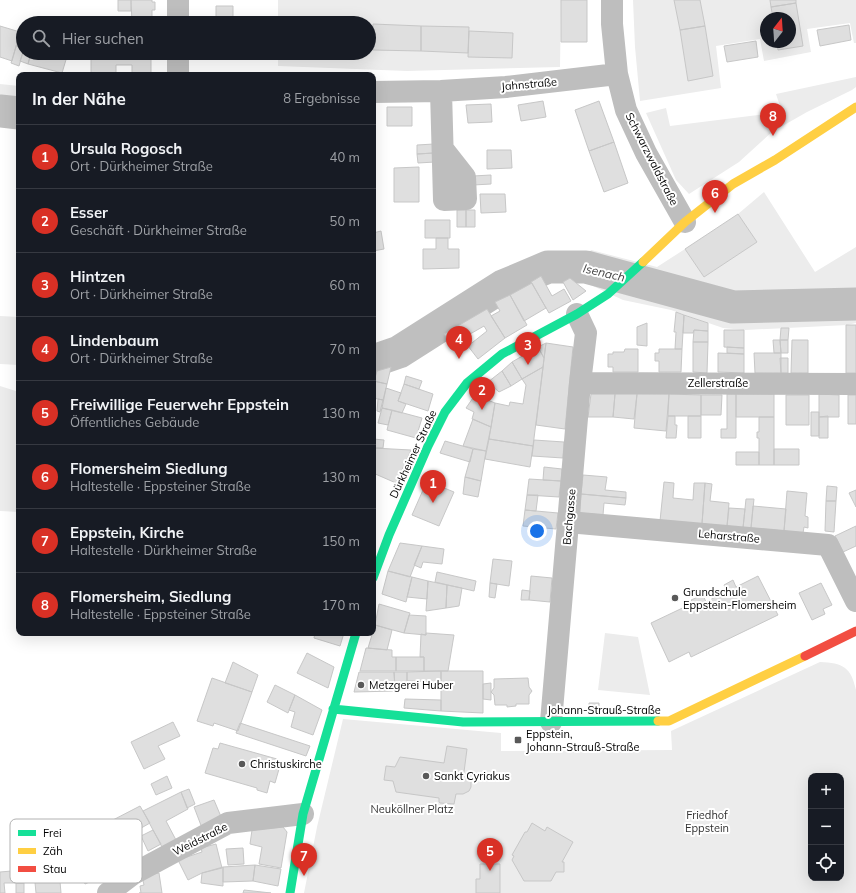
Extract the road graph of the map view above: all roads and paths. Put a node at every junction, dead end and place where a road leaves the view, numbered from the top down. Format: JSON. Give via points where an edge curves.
{"nodes":[{"id":1,"x":178,"y":0,"type":"edge"},
{"id":2,"x":612,"y":0,"type":"edge"},
{"id":3,"x":178,"y":16,"type":"edge"},
{"id":4,"x":178,"y":60,"type":"edge"},
{"id":5,"x":178,"y":72,"type":"edge"},
{"id":6,"x":617,"y":74,"type":"junction"},
{"id":7,"x":441,"y":90,"type":"junction"},
{"id":8,"x":376,"y":92,"type":"edge"},
{"id":9,"x":856,"y":107,"type":"edge"},
{"id":10,"x":443,"y":149,"type":"dead end"},
{"id":11,"x":685,"y":222,"type":"junction"},
{"id":12,"x":577,"y":314,"type":"junction"},
{"id":13,"x":580,"y":383,"type":"junction"},
{"id":14,"x":856,"y":384,"type":"edge"},
{"id":15,"x":568,"y":522,"type":"junction"},
{"id":16,"x":376,"y":570,"type":"edge"},
{"id":17,"x":856,"y":601,"type":"edge"},
{"id":18,"x":856,"y":632,"type":"edge"},
{"id":19,"x":355,"y":636,"type":"edge"},
{"id":20,"x":333,"y":709,"type":"junction"},
{"id":21,"x":551,"y":722,"type":"junction"},
{"id":22,"x":303,"y":814,"type":"junction"},
{"id":23,"x":142,"y":869,"type":"edge"},
{"id":24,"x":121,"y":883,"type":"edge"},
{"id":25,"x":108,"y":893,"type":"edge"},
{"id":26,"x":290,"y":893,"type":"edge"}],
"edges":[{"from":1,"to":3,"type":"street"},
{"from":2,"to":6,"type":"street","name":"Schwarzwaldstraße"},
{"from":4,"to":5,"type":"street"},
{"from":6,"to":7,"type":"street","name":"Jahnstraße","via":[[506,87]]},
{"from":6,"to":11,"type":"street","name":"Schwarzwaldstraße","via":[[626,110],[646,153]]},
{"from":7,"to":8,"type":"street","name":"Jahnstraße"},
{"from":7,"to":10,"type":"street"},
{"from":9,"to":11,"type":"main road","name":"Dürkheimer Straße","via":[[733,184]]},
{"from":11,"to":12,"type":"main road","name":"Dürkheimer Straße","via":[[608,294]]},
{"from":12,"to":13,"type":"street","name":"Bachgasse","via":[[586,333]]},
{"from":12,"to":16,"type":"main road","name":"Dürkheimer Straße","via":[[502,354],[467,383],[446,412],[428,446]]},
{"from":13,"to":14,"type":"street","name":"Zellerstraße"},
{"from":13,"to":15,"type":"street","name":"Bachgasse"},
{"from":15,"to":17,"type":"street","name":"Leharstraße","via":[[828,545]]},
{"from":15,"to":21,"type":"street","name":"Bachgasse"},
{"from":18,"to":21,"type":"main road","name":"Johann-Strauß-Straße","via":[[668,721]]},
{"from":19,"to":20,"type":"main road"},
{"from":20,"to":21,"type":"main road","name":"Johann-Strauß-Straße","via":[[463,722]]},
{"from":20,"to":22,"type":"main road","via":[[316,776]]},
{"from":22,"to":23,"type":"street","name":"Weidstraße","via":[[228,823]]},
{"from":22,"to":26,"type":"main road"},
{"from":24,"to":25,"type":"street","name":"Weidstraße"}]}
